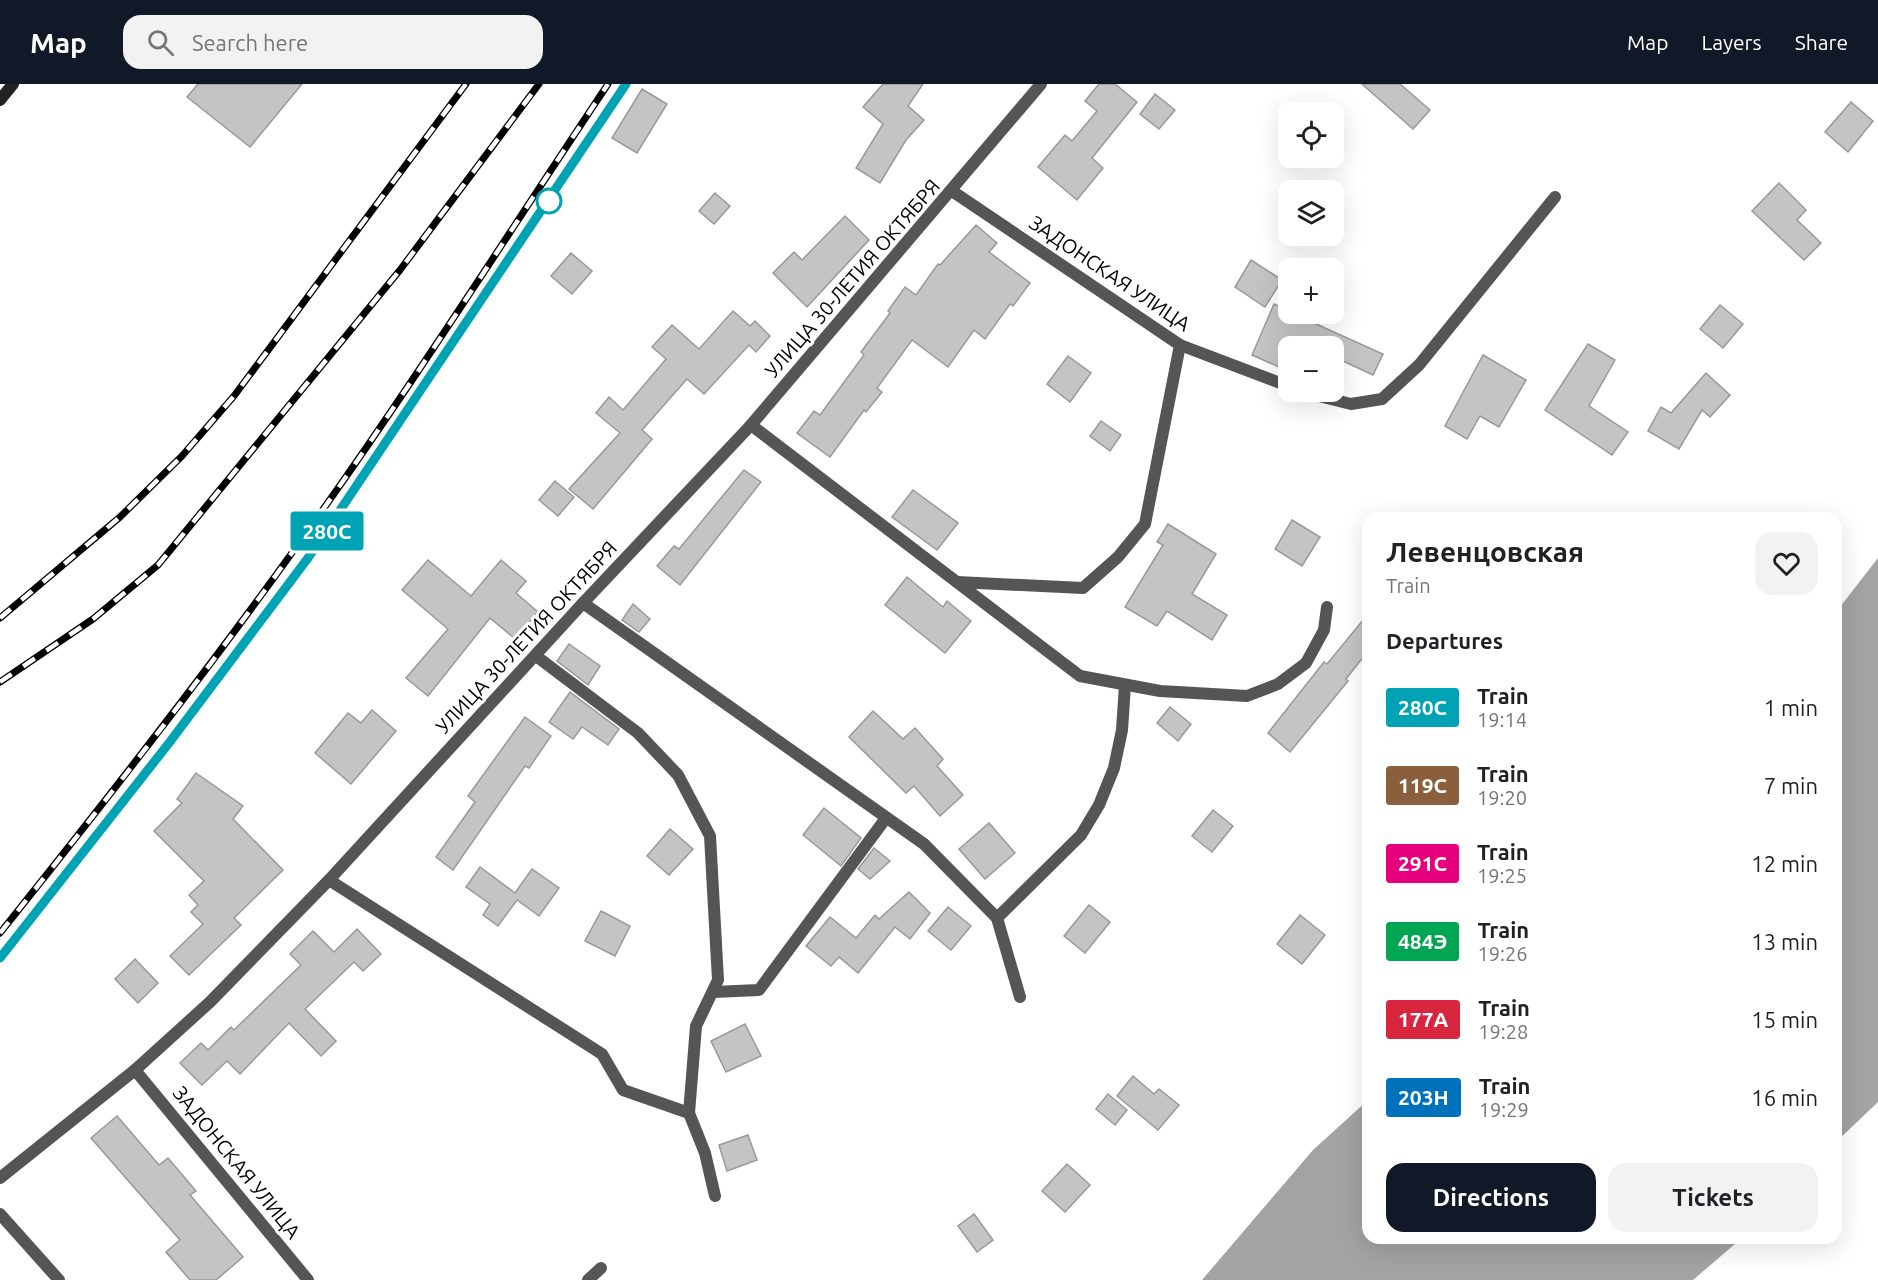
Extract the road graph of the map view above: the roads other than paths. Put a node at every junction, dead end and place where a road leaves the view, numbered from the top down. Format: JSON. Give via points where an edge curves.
{"nodes":[{"id":1,"x":13,"y":84,"type":"edge"},
{"id":2,"x":1041,"y":84,"type":"edge"},
{"id":3,"x":0,"y":100,"type":"edge"},
{"id":4,"x":952,"y":191,"type":"junction"},
{"id":5,"x":1555,"y":197,"type":"dead end"},
{"id":6,"x":1180,"y":345,"type":"junction"},
{"id":7,"x":1278,"y":382,"type":"edge"},
{"id":8,"x":1343,"y":402,"type":"edge"},
{"id":9,"x":751,"y":425,"type":"junction"},
{"id":10,"x":956,"y":582,"type":"junction"},
{"id":11,"x":583,"y":603,"type":"junction"},
{"id":12,"x":1327,"y":608,"type":"dead end"},
{"id":13,"x":536,"y":656,"type":"junction"},
{"id":14,"x":1125,"y":685,"type":"junction"},
{"id":15,"x":886,"y":818,"type":"junction"},
{"id":16,"x":329,"y":880,"type":"junction"},
{"id":17,"x":997,"y":918,"type":"junction"},
{"id":18,"x":713,"y":992,"type":"junction"},
{"id":19,"x":1020,"y":997,"type":"dead end"},
{"id":20,"x":135,"y":1070,"type":"junction"},
{"id":21,"x":689,"y":1113,"type":"junction"},
{"id":22,"x":0,"y":1178,"type":"edge"},
{"id":23,"x":715,"y":1196,"type":"dead end"},
{"id":24,"x":0,"y":1214,"type":"edge"},
{"id":25,"x":601,"y":1268,"type":"dead end"},
{"id":26,"x":59,"y":1280,"type":"edge"},
{"id":27,"x":308,"y":1280,"type":"edge"},
{"id":28,"x":588,"y":1280,"type":"edge"}],
"edges":[{"from":1,"to":3,"type":"street"},
{"from":2,"to":4,"type":"street","name":"УЛИЦА 30-ЛЕТИЯ ОКТЯБРЯ"},
{"from":4,"to":6,"type":"street","name":"ЗАДОНСКАЯ УЛИЦА"},
{"from":4,"to":9,"type":"street","name":"УЛИЦА 30-ЛЕТИЯ ОКТЯБРЯ"},
{"from":5,"to":8,"type":"street","via":[[1419,365],[1382,399]]},
{"from":6,"to":7,"type":"street","name":"ЗАДОНСКАЯ УЛИЦА"},
{"from":6,"to":10,"type":"street","via":[[1145,524],[1118,557],[1083,588]]},
{"from":9,"to":10,"type":"street"},
{"from":9,"to":11,"type":"street","name":"УЛИЦА 30-ЛЕТИЯ ОКТЯБРЯ"},
{"from":10,"to":14,"type":"street","via":[[1080,676]]},
{"from":11,"to":13,"type":"street","name":"УЛИЦА 30-ЛЕТИЯ ОКТЯБРЯ"},
{"from":11,"to":15,"type":"street"},
{"from":12,"to":14,"type":"street","via":[[1324,630],[1306,663],[1278,684],[1247,696]]},
{"from":13,"to":16,"type":"street","name":"УЛИЦА 30-ЛЕТИЯ ОКТЯБРЯ"},
{"from":13,"to":18,"type":"street","via":[[638,733],[678,775],[710,836],[718,980]]},
{"from":14,"to":17,"type":"street","via":[[1116,758],[1099,805],[1081,836]]},
{"from":15,"to":17,"type":"street","via":[[924,844]]},
{"from":15,"to":18,"type":"street","via":[[759,990]]},
{"from":16,"to":20,"type":"street","name":"УЛИЦА 30-ЛЕТИЯ ОКТЯБРЯ","via":[[210,1002]]},
{"from":16,"to":21,"type":"street","via":[[602,1054],[623,1090]]},
{"from":17,"to":19,"type":"street"},
{"from":18,"to":21,"type":"street","via":[[696,1026]]},
{"from":20,"to":22,"type":"street","name":"УЛИЦА 30-ЛЕТИЯ ОКТЯБРЯ"},
{"from":20,"to":27,"type":"street","name":"ЗАДОНСКАЯ УЛИЦА"},
{"from":21,"to":23,"type":"street","via":[[705,1153]]},
{"from":24,"to":26,"type":"street"},
{"from":25,"to":28,"type":"street"}]}
